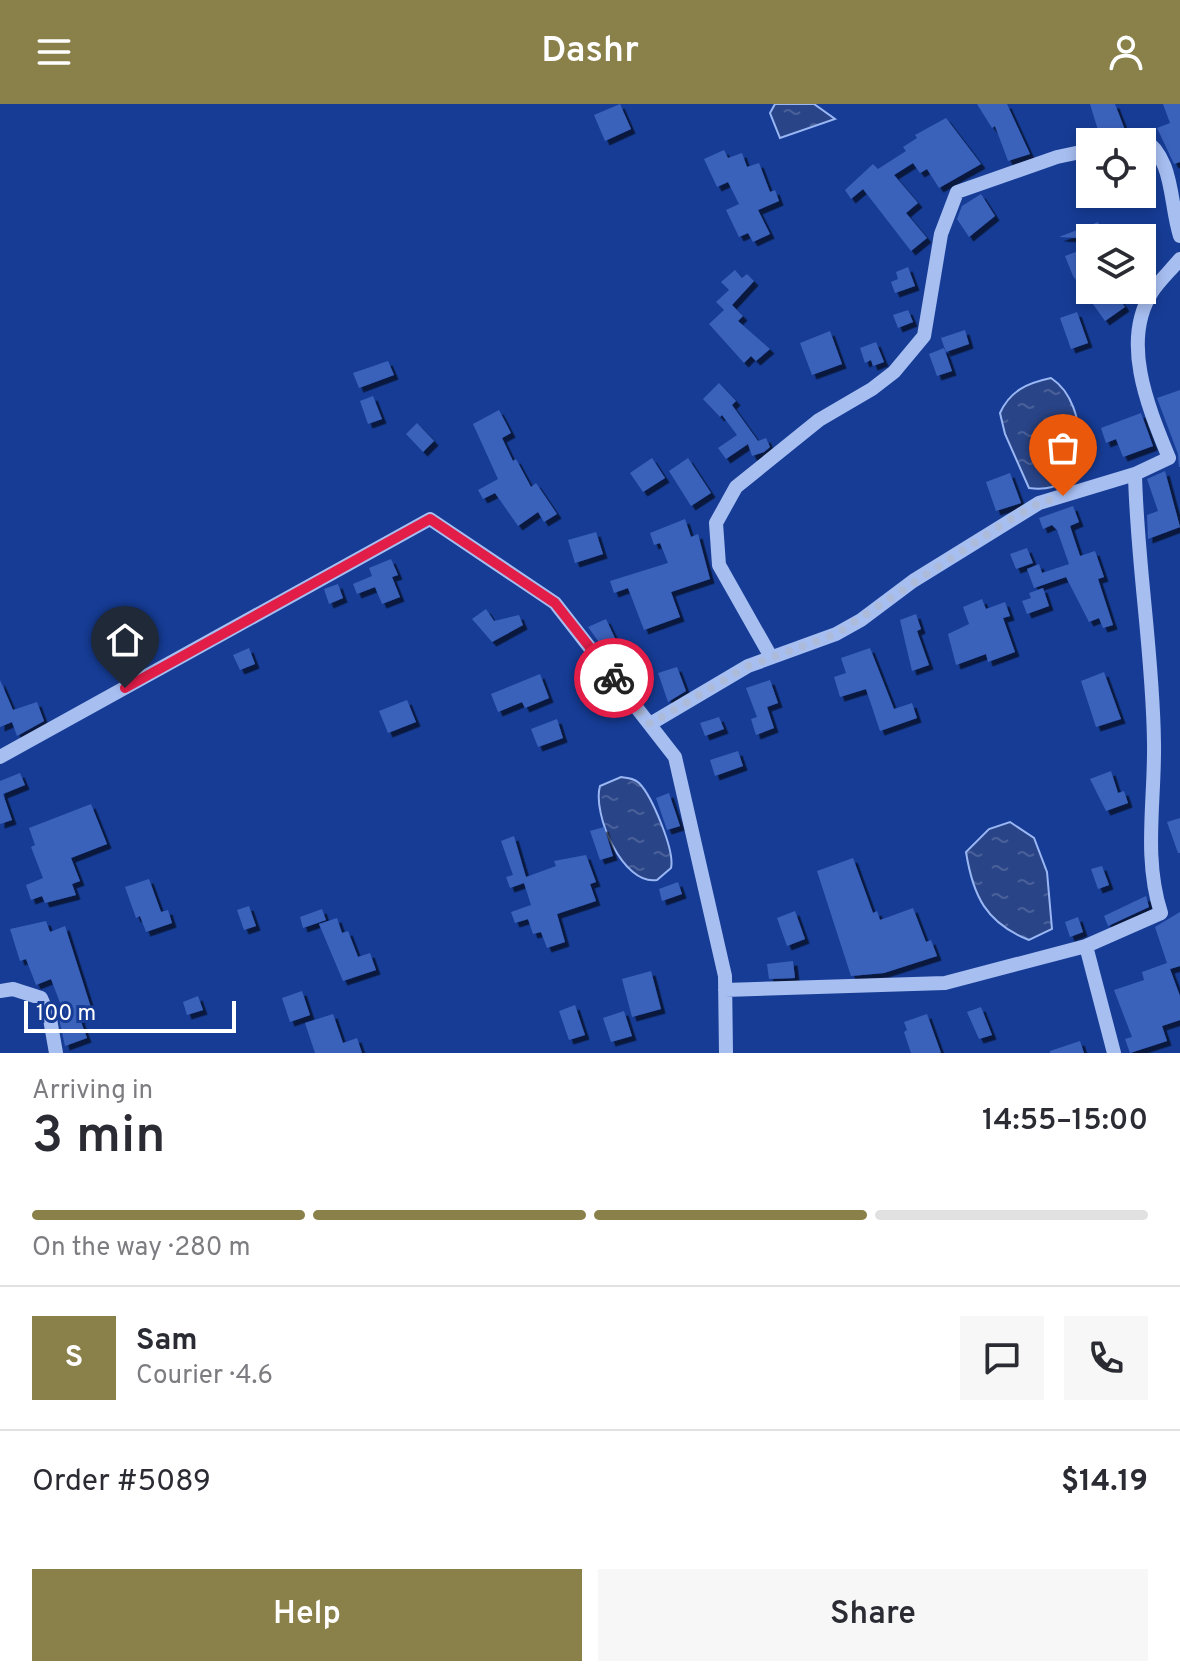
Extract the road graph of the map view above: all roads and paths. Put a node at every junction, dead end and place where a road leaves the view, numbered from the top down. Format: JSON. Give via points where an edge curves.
{"nodes":[{"id":1,"x":1156,"y":149,"type":"edge"},
{"id":2,"x":1076,"y":153,"type":"edge"},
{"id":3,"x":1180,"y":236,"type":"edge"},
{"id":4,"x":1180,"y":259,"type":"edge"},
{"id":5,"x":1175,"y":463,"type":"edge"},
{"id":6,"x":1135,"y":474,"type":"junction"},
{"id":7,"x":771,"y":657,"type":"junction"},
{"id":8,"x":650,"y":724,"type":"junction"},
{"id":9,"x":0,"y":757,"type":"edge"},
{"id":10,"x":1086,"y":946,"type":"junction"},
{"id":11,"x":725,"y":990,"type":"junction"},
{"id":12,"x":0,"y":991,"type":"edge"},
{"id":13,"x":56,"y":1053,"type":"edge"},
{"id":14,"x":726,"y":1053,"type":"edge"},
{"id":15,"x":1114,"y":1053,"type":"edge"}],
"edges":[{"from":1,"to":3,"type":"street","via":[[1163,159]]},
{"from":2,"to":7,"type":"street","via":[[957,192],[941,234],[924,336],[883,381],[819,420],[736,487],[716,523],[719,565]]},
{"from":4,"to":5,"type":"street","via":[[1151,293],[1139,323],[1148,407]]},
{"from":5,"to":6,"type":"street"},
{"from":6,"to":7,"type":"street","via":[[1039,503],[913,581],[861,620]]},
{"from":6,"to":10,"type":"street","via":[[1154,742],[1149,848],[1161,913]]},
{"from":7,"to":8,"type":"street"},
{"from":8,"to":9,"type":"street","via":[[555,603],[430,519]]},
{"from":8,"to":11,"type":"street","via":[[675,757]]},
{"from":10,"to":11,"type":"street","via":[[945,983]]},
{"from":10,"to":15,"type":"street"},
{"from":11,"to":14,"type":"street"},
{"from":12,"to":13,"type":"street","via":[[13,989],[41,998]]}]}
